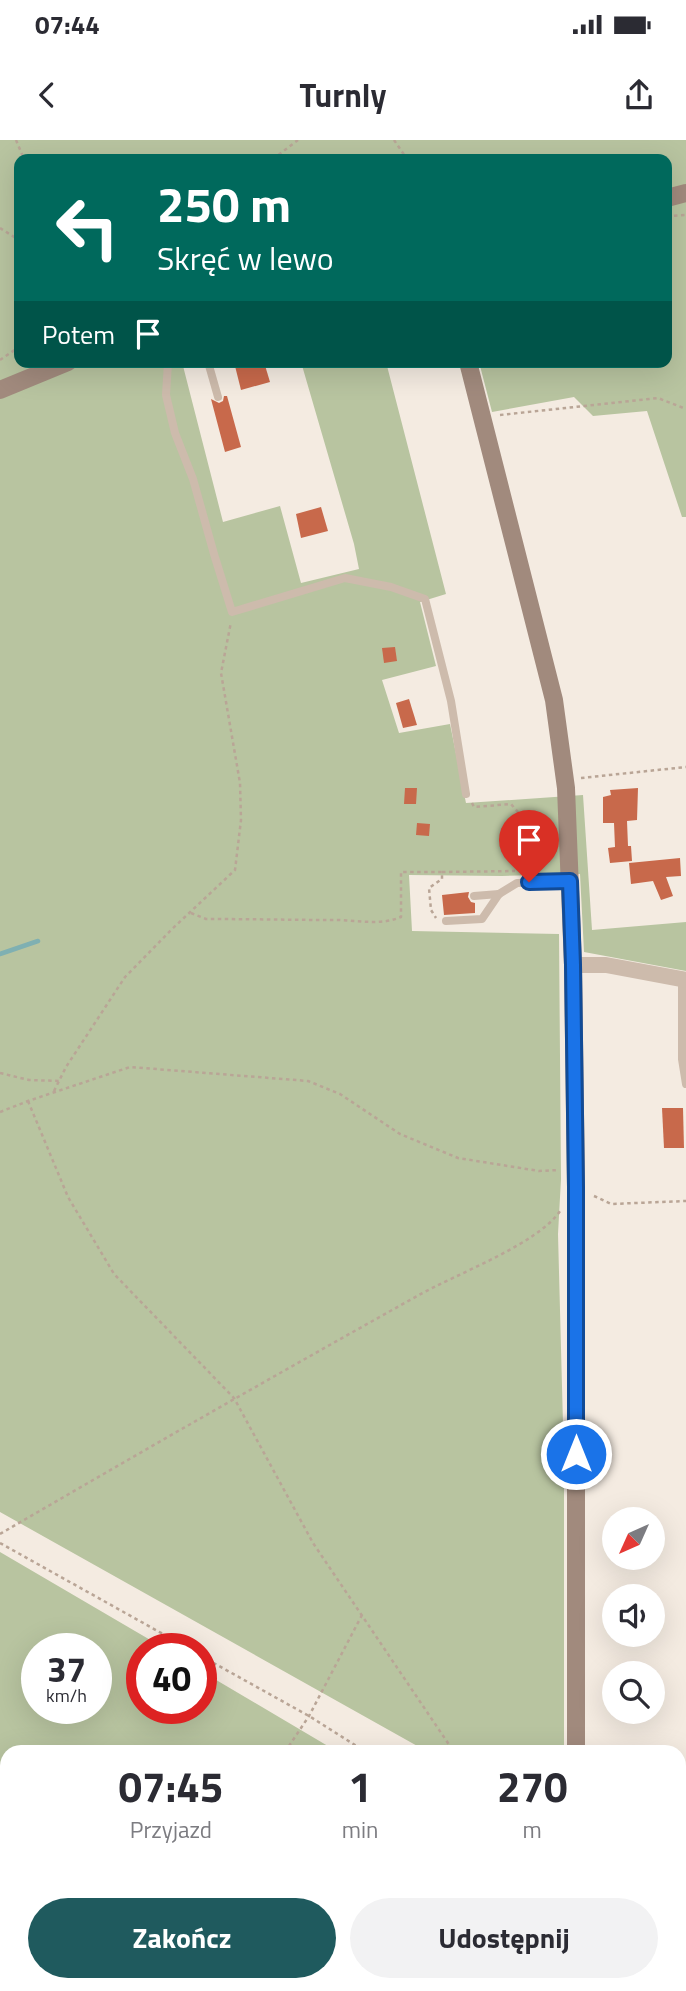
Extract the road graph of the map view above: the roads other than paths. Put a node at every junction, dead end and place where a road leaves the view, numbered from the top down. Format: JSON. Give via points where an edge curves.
{"nodes":[{"id":1,"x":53,"y":368,"type":"edge"},
{"id":2,"x":168,"y":368,"type":"edge"},
{"id":3,"x":210,"y":368,"type":"edge"},
{"id":4,"x":470,"y":368,"type":"edge"},
{"id":5,"x":0,"y":390,"type":"edge"},
{"id":6,"x":218,"y":397,"type":"dead end"},
{"id":7,"x":467,"y":794,"type":"road end"},
{"id":8,"x":570,"y":876,"type":"junction"},
{"id":9,"x":499,"y":894,"type":"junction"},
{"id":10,"x":474,"y":896,"type":"dead end"},
{"id":11,"x":446,"y":921,"type":"road end"},
{"id":12,"x":573,"y":965,"type":"junction"},
{"id":13,"x":684,"y":980,"type":"edge"},
{"id":14,"x":686,"y":1084,"type":"edge"},
{"id":15,"x":576,"y":1745,"type":"edge"}],
"edges":[{"from":1,"to":5,"type":"street"},
{"from":2,"to":7,"type":"lane","via":[[166,395],[175,433],[232,612],[345,578],[425,598],[451,701]]},
{"from":3,"to":6,"type":"lane"},
{"from":4,"to":8,"type":"street","via":[[554,700],[566,788]]},
{"from":8,"to":9,"type":"lane","via":[[517,883]]},
{"from":8,"to":12,"type":"street"},
{"from":9,"to":10,"type":"lane"},
{"from":9,"to":11,"type":"lane","via":[[482,919]]},
{"from":12,"to":13,"type":"street","via":[[606,965]]},
{"from":12,"to":15,"type":"street"},
{"from":13,"to":14,"type":"lane","via":[[682,1059]]}]}
